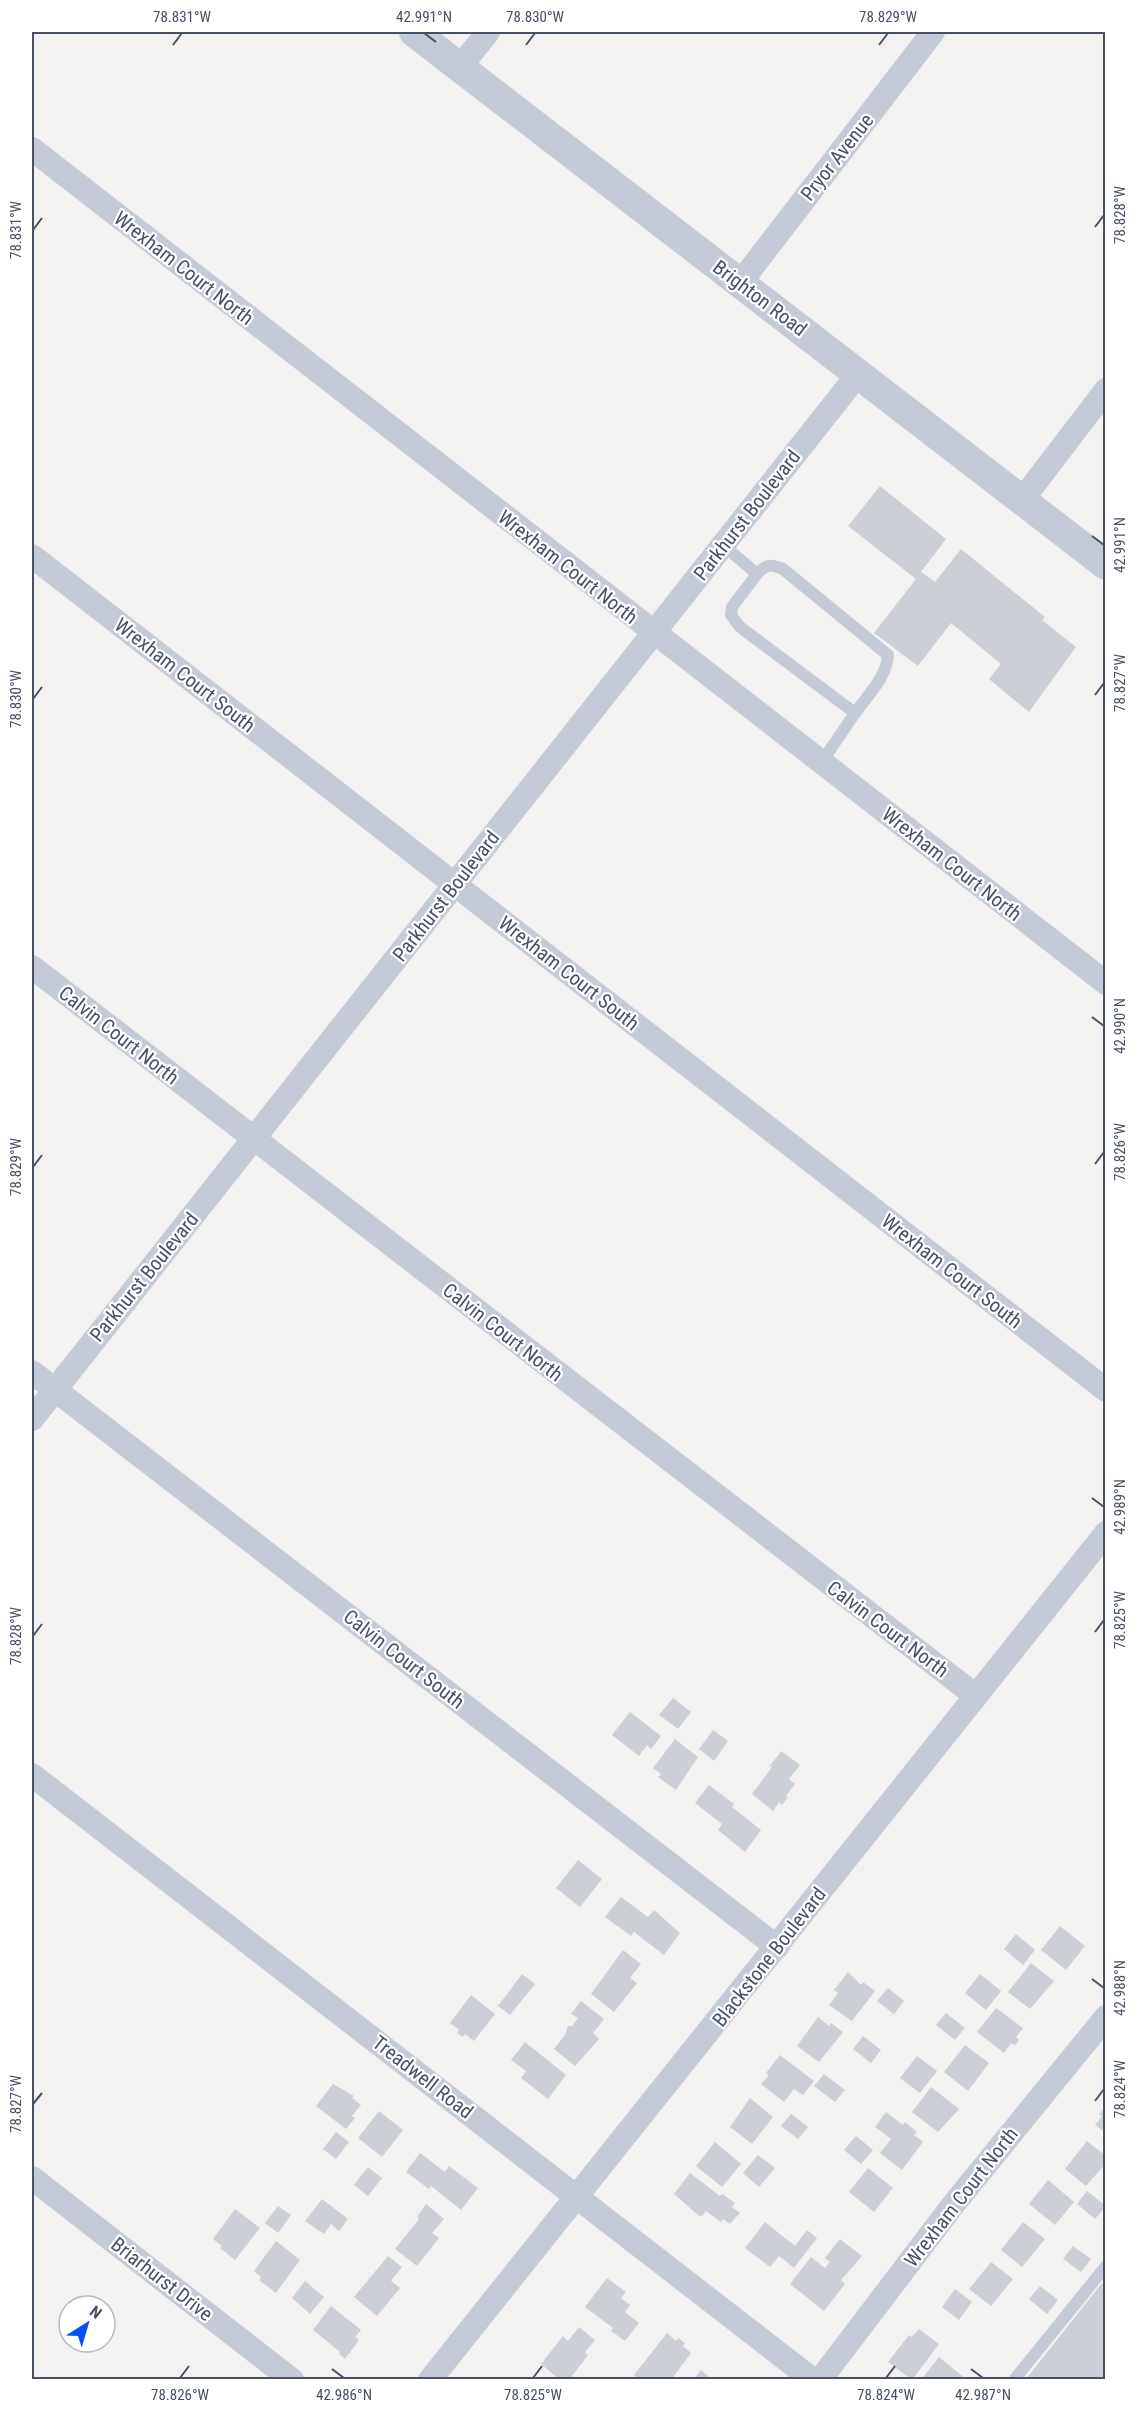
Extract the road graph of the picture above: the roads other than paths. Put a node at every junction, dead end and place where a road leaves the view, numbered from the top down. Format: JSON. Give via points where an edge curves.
{"nodes":[{"id":1,"x":414,"y":32,"type":"edge"},
{"id":2,"x":488,"y":32,"type":"edge"},
{"id":3,"x":933,"y":32,"type":"edge"},
{"id":4,"x":460,"y":67,"type":"junction"},
{"id":5,"x":32,"y":149,"type":"edge"},
{"id":6,"x":740,"y":283,"type":"junction"},
{"id":7,"x":859,"y":373,"type":"junction"},
{"id":8,"x":1106,"y":390,"type":"edge"},
{"id":9,"x":1022,"y":500,"type":"junction"},
{"id":10,"x":723,"y":545,"type":"junction"},
{"id":11,"x":32,"y":556,"type":"edge"},
{"id":12,"x":1106,"y":564,"type":"edge"},
{"id":13,"x":757,"y":574,"type":"junction"},
{"id":14,"x":654,"y":634,"type":"junction"},
{"id":15,"x":855,"y":713,"type":"junction"},
{"id":16,"x":821,"y":763,"type":"junction"},
{"id":17,"x":456,"y":884,"type":"junction"},
{"id":18,"x":32,"y":967,"type":"edge"},
{"id":19,"x":1106,"y":983,"type":"edge"},
{"id":20,"x":254,"y":1139,"type":"junction"},
{"id":21,"x":32,"y":1372,"type":"edge"},
{"id":22,"x":55,"y":1390,"type":"junction"},
{"id":23,"x":1106,"y":1390,"type":"edge"},
{"id":24,"x":32,"y":1419,"type":"edge"},
{"id":25,"x":1106,"y":1533,"type":"edge"},
{"id":26,"x":976,"y":1696,"type":"junction"},
{"id":27,"x":32,"y":1775,"type":"edge"},
{"id":28,"x":777,"y":1947,"type":"junction"},
{"id":29,"x":1106,"y":2017,"type":"edge"},
{"id":30,"x":32,"y":2178,"type":"edge"},
{"id":31,"x":578,"y":2197,"type":"junction"},
{"id":32,"x":1106,"y":2266,"type":"edge"},
{"id":33,"x":292,"y":2379,"type":"edge"},
{"id":34,"x":430,"y":2379,"type":"edge"},
{"id":35,"x":813,"y":2379,"type":"edge"},
{"id":36,"x":820,"y":2379,"type":"edge"},
{"id":37,"x":1014,"y":2379,"type":"edge"}],
"edges":[{"from":1,"to":4,"type":"street","name":"Brighton Road"},
{"from":2,"to":4,"type":"street"},
{"from":3,"to":6,"type":"street","name":"Pryor Avenue"},
{"from":4,"to":6,"type":"street","name":"Brighton Road"},
{"from":5,"to":14,"type":"street","name":"Wrexham Court North"},
{"from":6,"to":7,"type":"street","name":"Brighton Road"},
{"from":7,"to":9,"type":"street","name":"Brighton Road"},
{"from":7,"to":10,"type":"street","name":"Parkhurst Boulevard"},
{"from":8,"to":9,"type":"street"},
{"from":9,"to":12,"type":"street","name":"Brighton Road"},
{"from":10,"to":13,"type":"lane"},
{"from":10,"to":14,"type":"street","name":"Parkhurst Boulevard"},
{"from":11,"to":17,"type":"street","name":"Wrexham Court South"},
{"from":13,"to":15,"type":"lane","via":[[732,607],[731,615],[740,627]]},
{"from":13,"to":15,"type":"lane","via":[[764,566],[783,569],[888,655],[883,674]]},
{"from":14,"to":16,"type":"street","name":"Wrexham Court North"},
{"from":14,"to":17,"type":"street","name":"Parkhurst Boulevard"},
{"from":15,"to":16,"type":"lane"},
{"from":16,"to":19,"type":"street","name":"Wrexham Court North"},
{"from":17,"to":20,"type":"street","name":"Parkhurst Boulevard"},
{"from":17,"to":23,"type":"street","name":"Wrexham Court South"},
{"from":18,"to":20,"type":"street","name":"Calvin Court North"},
{"from":20,"to":22,"type":"street","name":"Parkhurst Boulevard"},
{"from":20,"to":26,"type":"street","name":"Calvin Court North"},
{"from":21,"to":22,"type":"street","name":"Calvin Court South"},
{"from":22,"to":24,"type":"street","name":"Parkhurst Boulevard"},
{"from":22,"to":28,"type":"street","name":"Calvin Court South"},
{"from":25,"to":26,"type":"street","name":"Blackstone Boulevard"},
{"from":26,"to":28,"type":"street","name":"Blackstone Boulevard"},
{"from":27,"to":31,"type":"street","name":"Treadwell Road"},
{"from":28,"to":31,"type":"street","name":"Blackstone Boulevard"},
{"from":29,"to":36,"type":"street","name":"Wrexham Court North","via":[[953,2205]]},
{"from":30,"to":33,"type":"street","name":"Briarhurst Drive"},
{"from":31,"to":34,"type":"street","name":"Blackstone Boulevard"},
{"from":31,"to":35,"type":"street","name":"Treadwell Road"},
{"from":32,"to":37,"type":"lane"}]}
